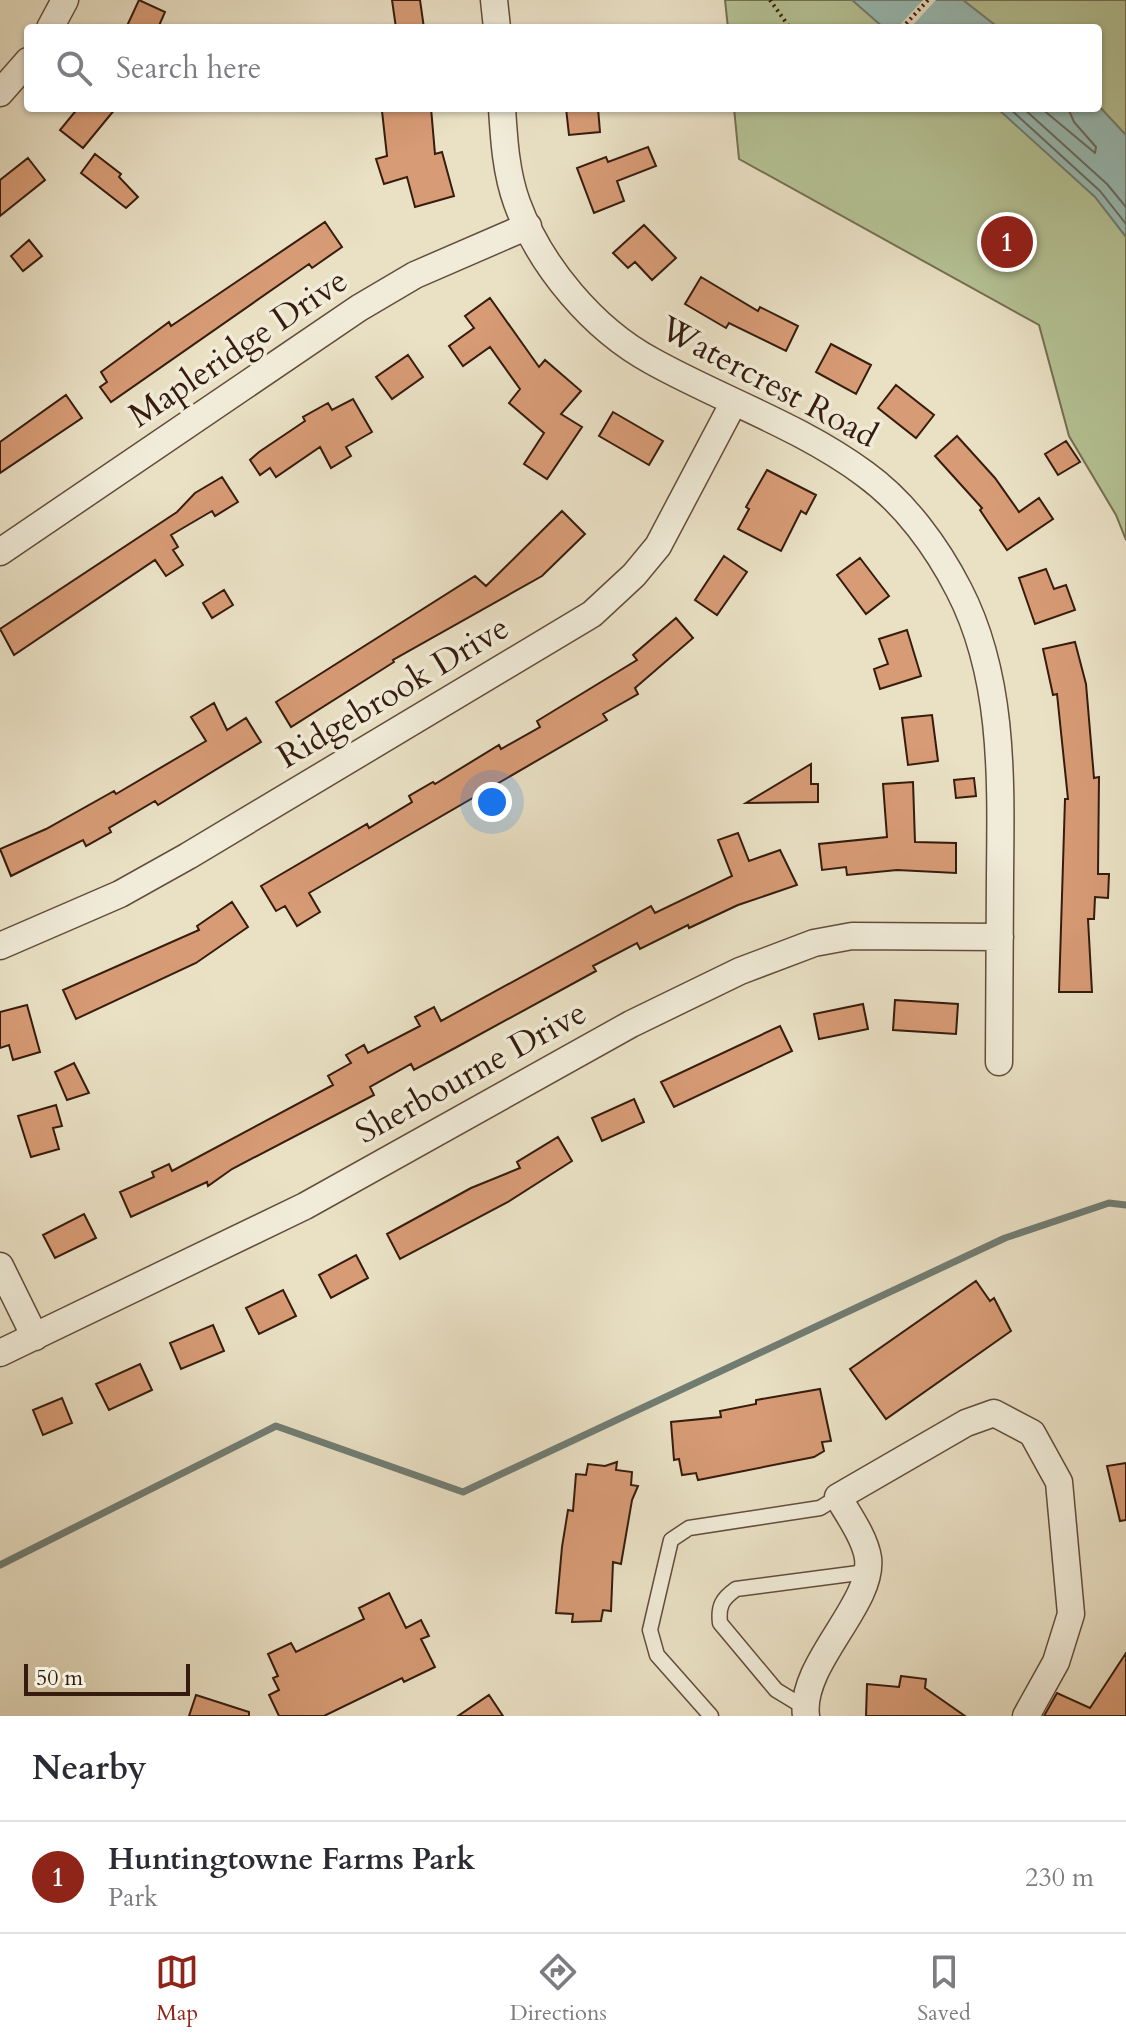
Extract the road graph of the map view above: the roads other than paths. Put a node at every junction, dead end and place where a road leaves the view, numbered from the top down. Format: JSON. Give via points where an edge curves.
{"nodes":[{"id":1,"x":65,"y":0,"type":"edge"},
{"id":2,"x":494,"y":0,"type":"edge"},
{"id":3,"x":52,"y":24,"type":"edge"},
{"id":4,"x":497,"y":24,"type":"edge"},
{"id":5,"x":24,"y":66,"type":"edge"},
{"id":6,"x":0,"y":93,"type":"edge"},
{"id":7,"x":502,"y":112,"type":"edge"},
{"id":8,"x":528,"y":226,"type":"junction"},
{"id":9,"x":734,"y":402,"type":"junction"},
{"id":10,"x":0,"y":552,"type":"edge"},
{"id":11,"x":1000,"y":937,"type":"junction"},
{"id":12,"x":0,"y":946,"type":"edge"},
{"id":13,"x":999,"y":1062,"type":"dead end"},
{"id":14,"x":0,"y":1266,"type":"edge"},
{"id":15,"x":35,"y":1337,"type":"junction"},
{"id":16,"x":0,"y":1353,"type":"edge"},
{"id":17,"x":838,"y":1497,"type":"junction"},
{"id":18,"x":866,"y":1572,"type":"junction"},
{"id":19,"x":805,"y":1711,"type":"edge"},
{"id":20,"x":711,"y":1716,"type":"edge"},
{"id":21,"x":1026,"y":1716,"type":"edge"}],
"edges":[{"from":1,"to":3,"type":"street"},
{"from":2,"to":4,"type":"street"},
{"from":5,"to":6,"type":"street"},
{"from":7,"to":8,"type":"street","name":"Watercrest Road","via":[[511,183]]},
{"from":8,"to":9,"type":"street","name":"Watercrest Road","via":[[571,293],[614,336]]},
{"from":8,"to":10,"type":"street","name":"Mapleridge Drive","via":[[415,275],[359,308]]},
{"from":9,"to":11,"type":"street","name":"Watercrest Road","via":[[833,451],[869,476],[926,537],[959,590],[982,655],[1000,754]]},
{"from":9,"to":12,"type":"street","name":"Ridgebrook Drive","via":[[658,546],[592,614],[188,856],[120,894]]},
{"from":11,"to":13,"type":"street","name":"Watercrest Road"},
{"from":11,"to":15,"type":"street","name":"Sherbourne Drive","via":[[852,936],[814,943],[740,971],[592,1045],[305,1206]]},
{"from":14,"to":15,"type":"street"},
{"from":15,"to":16,"type":"street","name":"Sherbourne Drive"},
{"from":17,"to":18,"type":"street","via":[[868,1557]]},
{"from":17,"to":20,"type":"lane","via":[[820,1508],[689,1528],[671,1540],[650,1630],[657,1655]]},
{"from":17,"to":21,"type":"street","via":[[966,1423],[994,1413],[1032,1433],[1059,1482],[1071,1614],[1056,1662]]},
{"from":18,"to":19,"type":"street","via":[[819,1665]]},
{"from":18,"to":19,"type":"lane","via":[[736,1589],[718,1610],[720,1623],[776,1690]]}]}
